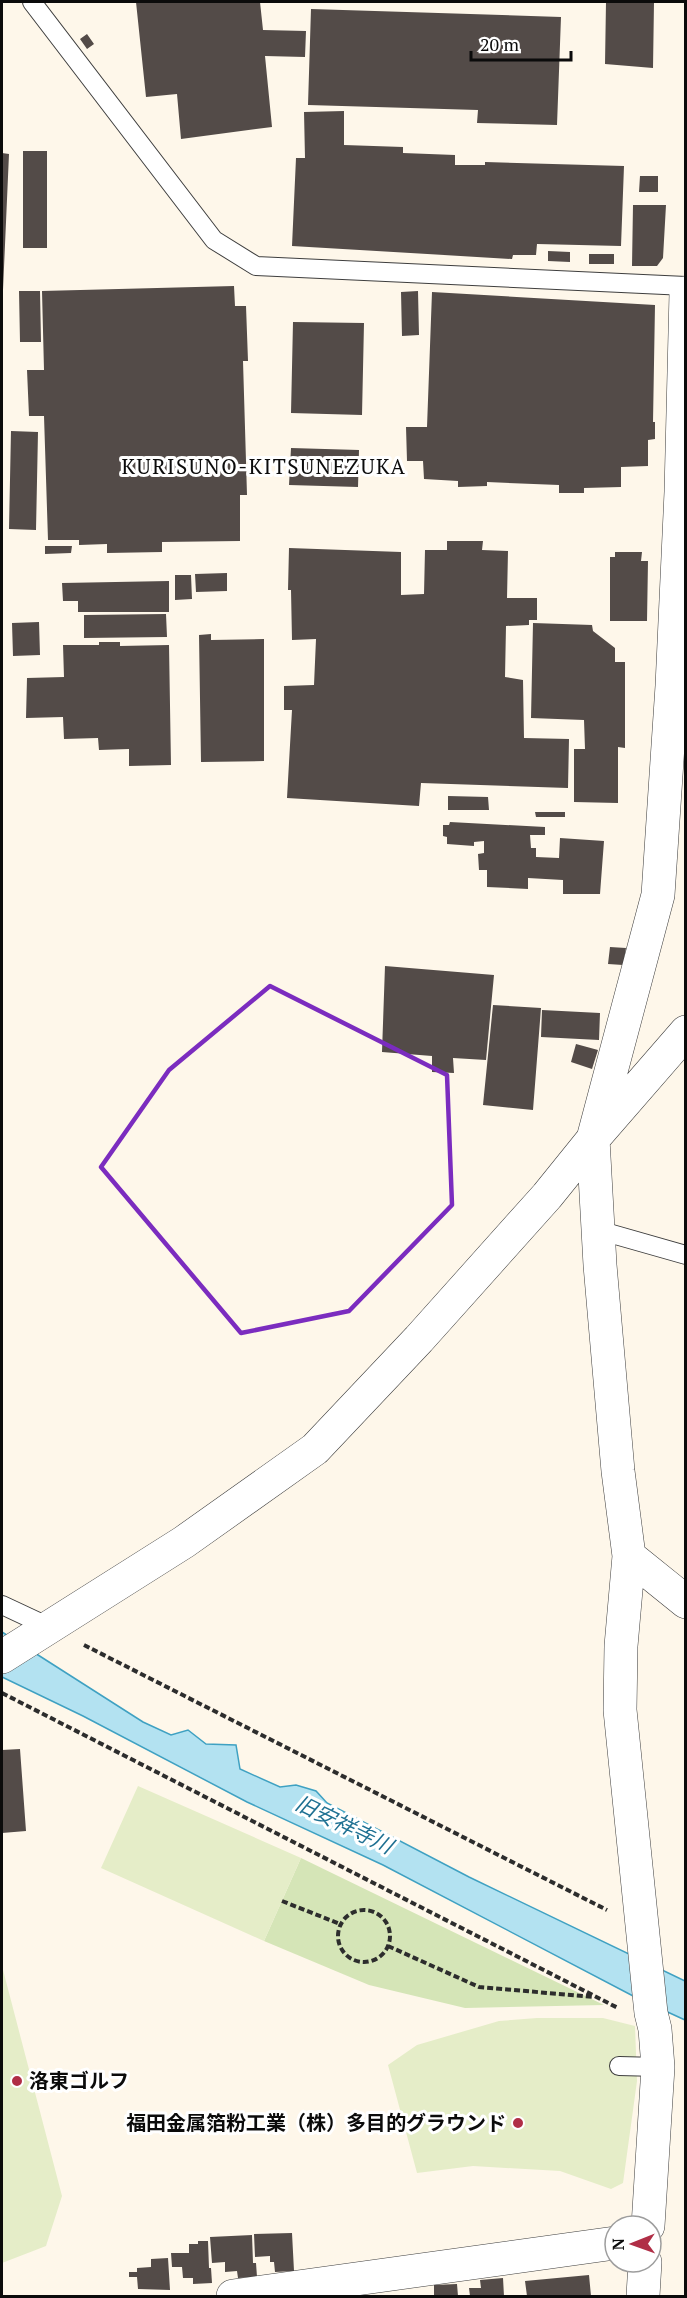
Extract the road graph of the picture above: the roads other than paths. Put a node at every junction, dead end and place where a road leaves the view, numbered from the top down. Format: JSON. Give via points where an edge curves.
{"nodes":[{"id":1,"x":32,"y":2,"type":"edge"},
{"id":2,"x":686,"y":286,"type":"edge"},
{"id":3,"x":686,"y":293,"type":"edge"},
{"id":4,"x":683,"y":493,"type":"edge"},
{"id":5,"x":686,"y":1032,"type":"edge"},
{"id":6,"x":593,"y":1139,"type":"junction"},
{"id":7,"x":598,"y":1230,"type":"junction"},
{"id":8,"x":686,"y":1255,"type":"edge"},
{"id":9,"x":629,"y":1556,"type":"junction"},
{"id":10,"x":686,"y":1602,"type":"edge"},
{"id":11,"x":2,"y":1605,"type":"edge"},
{"id":12,"x":49,"y":1627,"type":"junction"},
{"id":13,"x":2,"y":1658,"type":"edge"},
{"id":14,"x":662,"y":2043,"type":"edge"},
{"id":15,"x":619,"y":2066,"type":"dead end"},
{"id":16,"x":649,"y":2214,"type":"edge"},
{"id":17,"x":603,"y":2245,"type":"edge"},
{"id":18,"x":644,"y":2274,"type":"edge"},
{"id":19,"x":233,"y":2296,"type":"edge"},
{"id":20,"x":642,"y":2296,"type":"edge"}],
"edges":[{"from":1,"to":2,"type":"lane","via":[[214,240],[256,266]]},
{"from":3,"to":4,"type":"street"},
{"from":4,"to":6,"type":"street","via":[[658,895]]},
{"from":5,"to":6,"type":"street"},
{"from":6,"to":7,"type":"street"},
{"from":6,"to":12,"type":"street","via":[[419,1339],[315,1449],[184,1542]]},
{"from":7,"to":8,"type":"lane"},
{"from":7,"to":9,"type":"street"},
{"from":9,"to":10,"type":"street"},
{"from":9,"to":14,"type":"street","via":[[620,1710],[644,1931]]},
{"from":11,"to":12,"type":"lane"},
{"from":12,"to":13,"type":"street"},
{"from":14,"to":15,"type":"lane"},
{"from":14,"to":16,"type":"street"},
{"from":17,"to":19,"type":"street"},
{"from":18,"to":20,"type":"street"}]}
